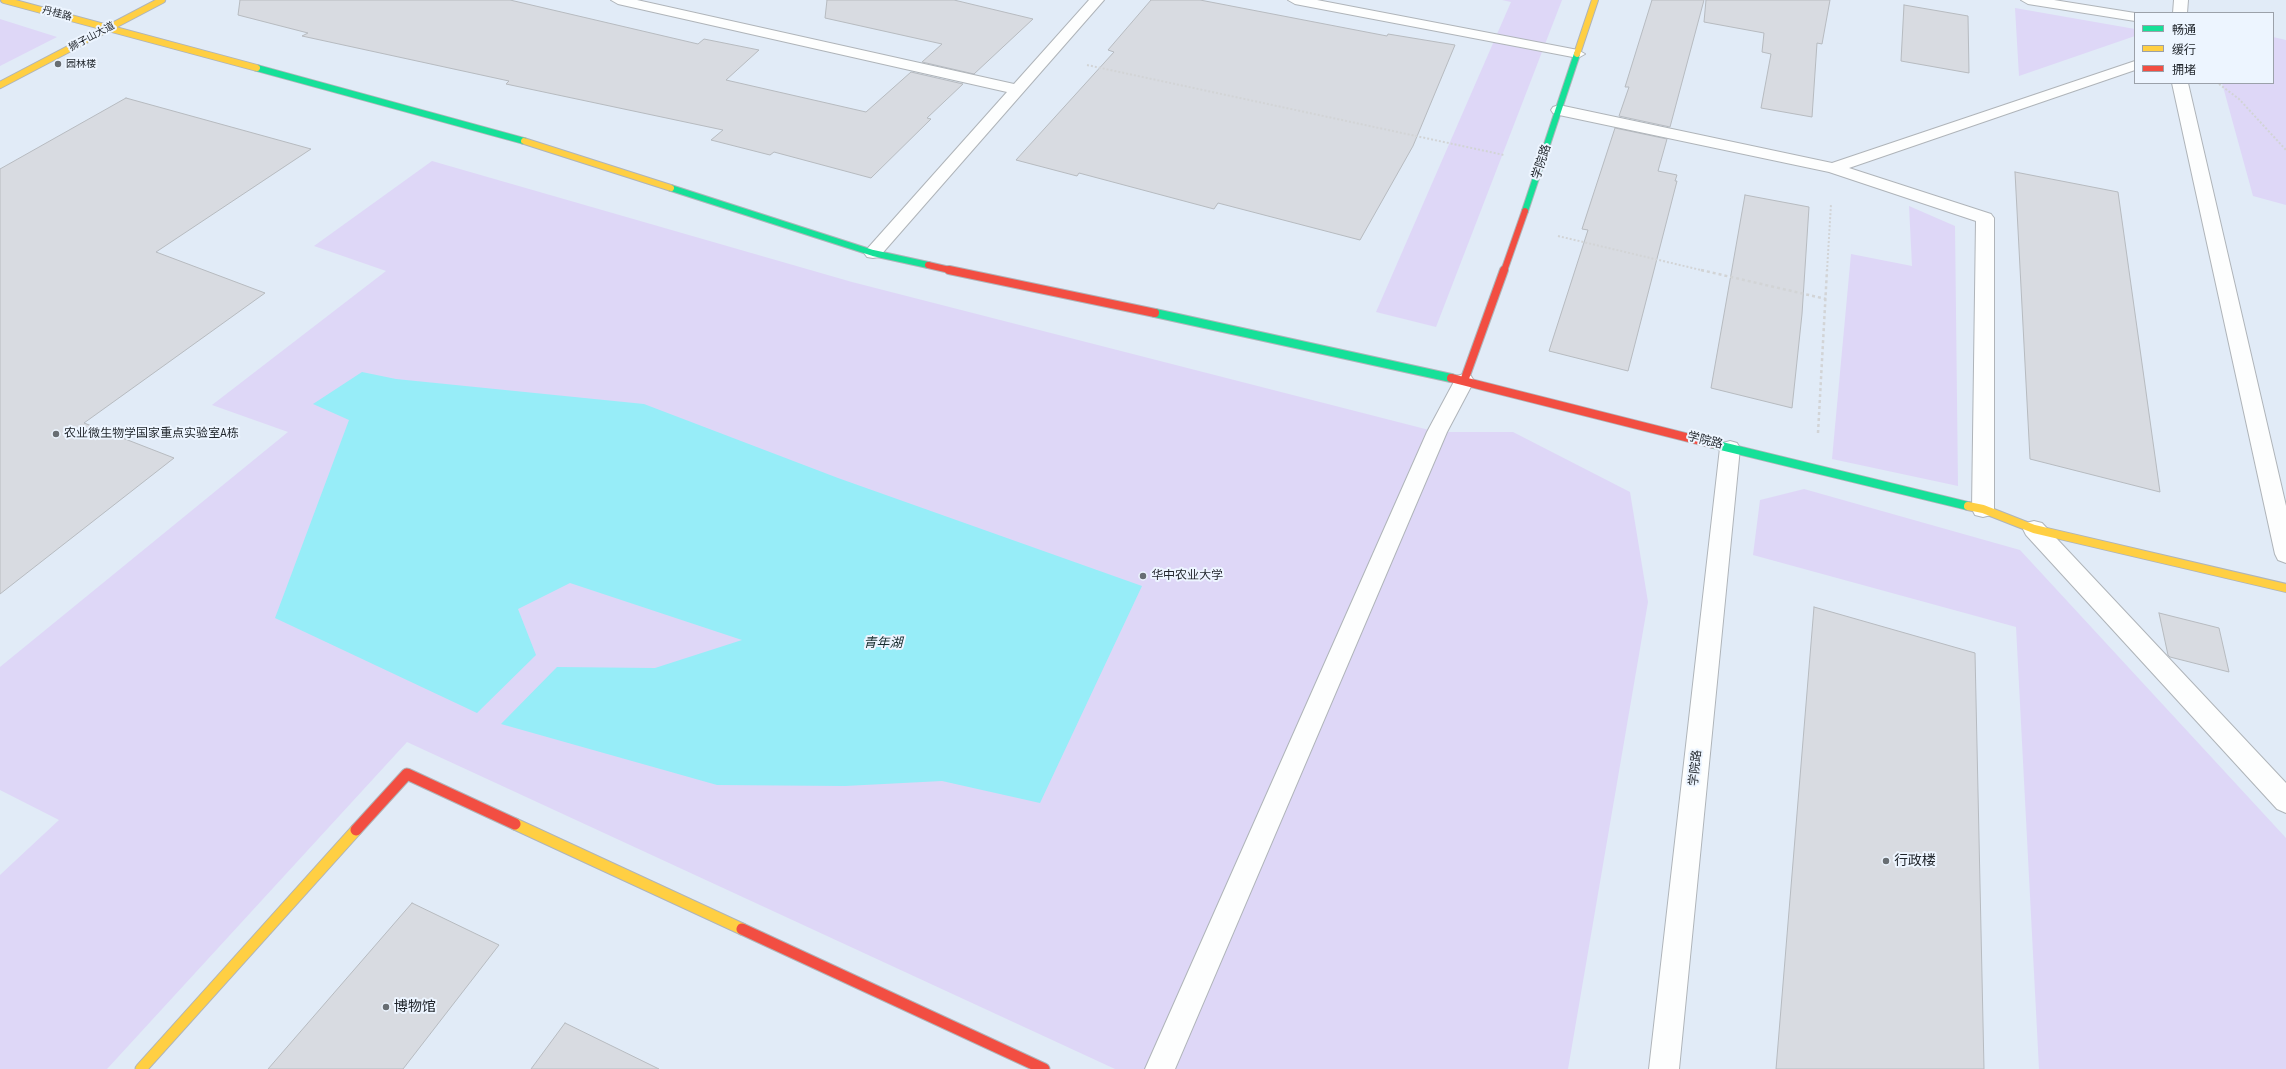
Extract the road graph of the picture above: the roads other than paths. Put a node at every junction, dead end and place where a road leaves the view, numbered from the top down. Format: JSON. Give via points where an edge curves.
{"nodes":[{"id":1,"x":4,"y":0,"type":"edge"},
{"id":2,"x":162,"y":0,"type":"edge"},
{"id":3,"x":618,"y":0,"type":"edge"},
{"id":4,"x":1097,"y":0,"type":"edge"},
{"id":5,"x":1296,"y":0,"type":"edge"},
{"id":6,"x":1595,"y":0,"type":"edge"},
{"id":7,"x":2028,"y":0,"type":"edge"},
{"id":8,"x":2181,"y":0,"type":"edge"},
{"id":9,"x":2180,"y":12,"type":"edge"},
{"id":10,"x":2134,"y":18,"type":"edge"},
{"id":11,"x":110,"y":28,"type":"junction"},
{"id":12,"x":1578,"y":54,"type":"junction"},
{"id":13,"x":2134,"y":65,"type":"edge"},
{"id":14,"x":2180,"y":84,"type":"edge"},
{"id":15,"x":0,"y":85,"type":"edge"},
{"id":16,"x":1018,"y":90,"type":"junction"},
{"id":17,"x":1559,"y":110,"type":"junction"},
{"id":18,"x":1833,"y":168,"type":"junction"},
{"id":19,"x":873,"y":253,"type":"junction"},
{"id":20,"x":1464,"y":381,"type":"junction"},
{"id":21,"x":1730,"y":448,"type":"junction"},
{"id":22,"x":1983,"y":509,"type":"junction"},
{"id":23,"x":2034,"y":528,"type":"junction"},
{"id":24,"x":2286,"y":554,"type":"edge"},
{"id":25,"x":2286,"y":588,"type":"edge"},
{"id":26,"x":2286,"y":801,"type":"edge"},
{"id":27,"x":141,"y":1069,"type":"edge"},
{"id":28,"x":1044,"y":1069,"type":"edge"},
{"id":29,"x":1160,"y":1069,"type":"edge"},
{"id":30,"x":1664,"y":1069,"type":"edge"}],
"edges":[{"from":1,"to":11,"type":"street","name":"丹桂路"},
{"from":2,"to":11,"type":"street","name":"狮子山大道"},
{"from":3,"to":16,"type":"street"},
{"from":4,"to":16,"type":"street"},
{"from":5,"to":12,"type":"street"},
{"from":6,"to":12,"type":"street","name":"学院路"},
{"from":7,"to":10,"type":"street"},
{"from":8,"to":9,"type":"street"},
{"from":11,"to":15,"type":"street","name":"狮子山大道"},
{"from":11,"to":19,"type":"street","name":"丹桂路","via":[[482,128]]},
{"from":12,"to":17,"type":"street","name":"学院路"},
{"from":13,"to":18,"type":"street"},
{"from":14,"to":24,"type":"street"},
{"from":16,"to":19,"type":"street"},
{"from":17,"to":18,"type":"street"},
{"from":17,"to":20,"type":"street","name":"学院路"},
{"from":18,"to":22,"type":"street","via":[[1985,218]]},
{"from":19,"to":20,"type":"street","name":"丹桂路"},
{"from":20,"to":21,"type":"street","name":"学院路"},
{"from":20,"to":29,"type":"street","via":[[1437,432]]},
{"from":21,"to":22,"type":"street"},
{"from":21,"to":30,"type":"street","name":"学院路"},
{"from":22,"to":23,"type":"street"},
{"from":23,"to":25,"type":"street"},
{"from":23,"to":26,"type":"street"},
{"from":27,"to":28,"type":"street","via":[[407,774]]}]}
